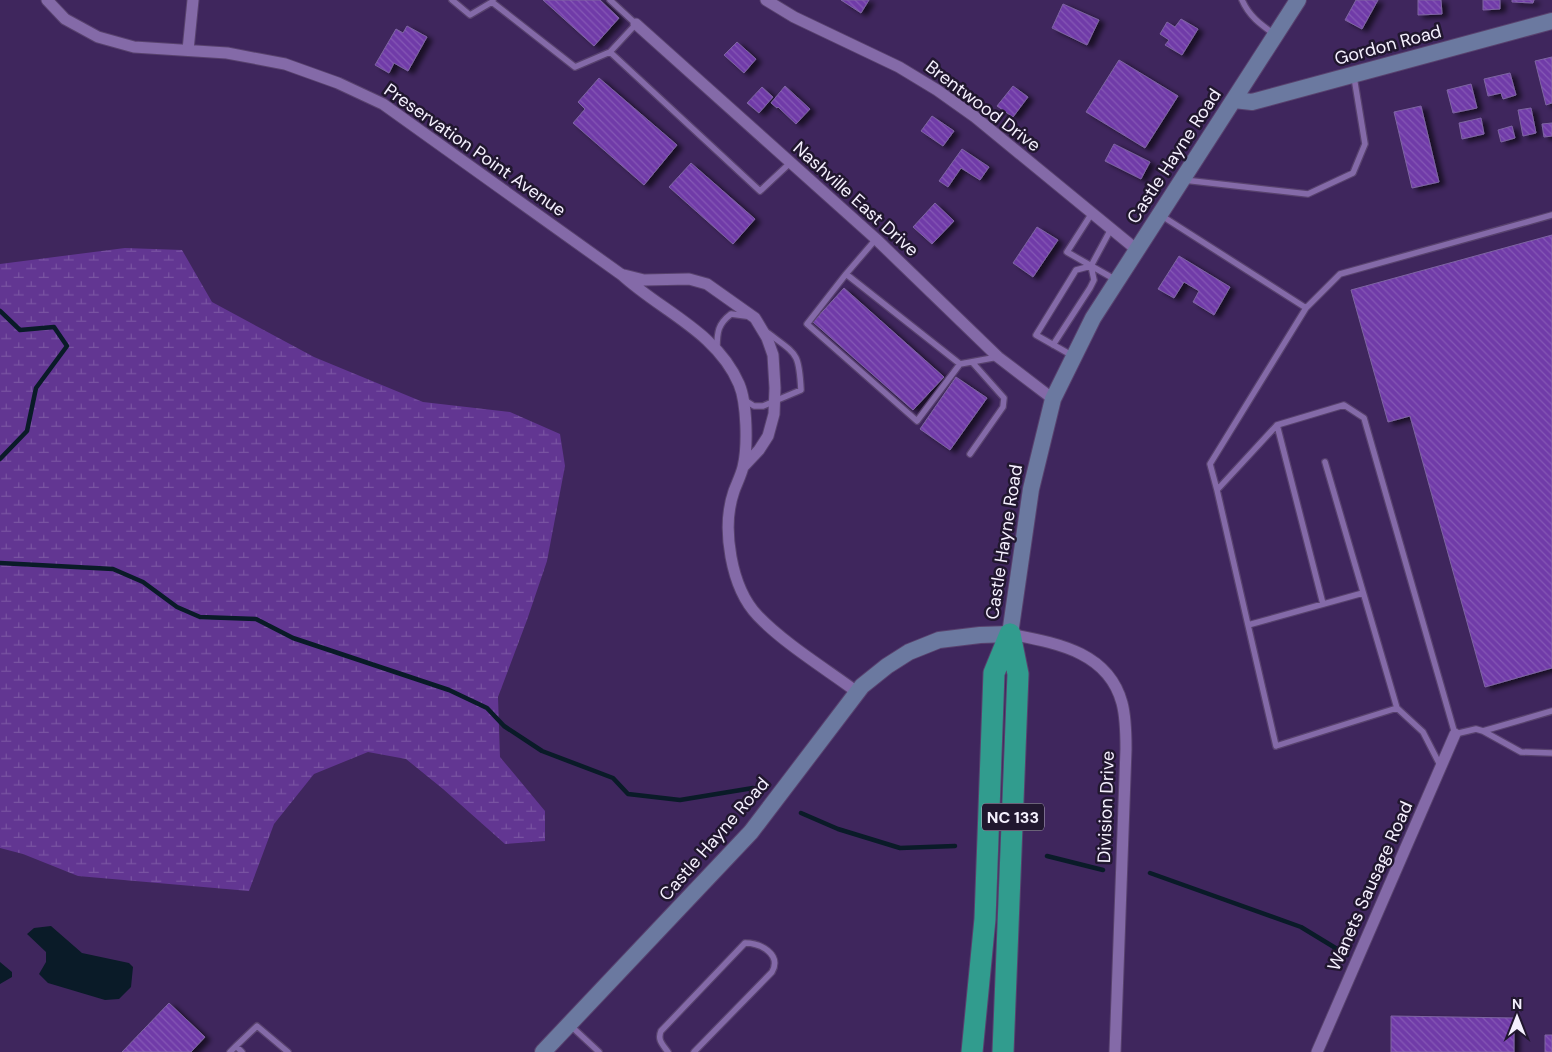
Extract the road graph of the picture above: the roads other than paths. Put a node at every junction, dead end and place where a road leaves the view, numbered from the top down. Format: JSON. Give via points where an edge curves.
{"nodes":[{"id":1,"x":47,"y":0,"type":"edge"},
{"id":2,"x":193,"y":0,"type":"edge"},
{"id":3,"x":452,"y":0,"type":"edge"},
{"id":4,"x":610,"y":0,"type":"edge"},
{"id":5,"x":766,"y":0,"type":"edge"},
{"id":6,"x":1242,"y":0,"type":"edge"},
{"id":7,"x":1298,"y":0,"type":"edge"},
{"id":8,"x":493,"y":1,"type":"edge"},
{"id":9,"x":1552,"y":21,"type":"edge"},
{"id":10,"x":636,"y":24,"type":"junction"},
{"id":11,"x":1276,"y":36,"type":"junction"},
{"id":12,"x":188,"y":50,"type":"junction"},
{"id":13,"x":610,"y":52,"type":"junction"},
{"id":14,"x":1354,"y":75,"type":"junction"},
{"id":15,"x":1234,"y":100,"type":"junction"},
{"id":16,"x":790,"y":163,"type":"junction"},
{"id":17,"x":1182,"y":180,"type":"junction"},
{"id":18,"x":1092,"y":214,"type":"junction"},
{"id":19,"x":1160,"y":214,"type":"junction"},
{"id":20,"x":1552,"y":215,"type":"edge"},
{"id":21,"x":1112,"y":229,"type":"junction"},
{"id":22,"x":876,"y":239,"type":"junction"},
{"id":23,"x":1137,"y":250,"type":"junction"},
{"id":24,"x":1091,"y":266,"type":"junction"},
{"id":25,"x":846,"y":274,"type":"junction"},
{"id":26,"x":622,"y":275,"type":"junction"},
{"id":27,"x":1117,"y":281,"type":"junction"},
{"id":28,"x":1306,"y":308,"type":"junction"},
{"id":29,"x":758,"y":323,"type":"junction"},
{"id":30,"x":1053,"y":345,"type":"junction"},
{"id":31,"x":716,"y":348,"type":"junction"},
{"id":32,"x":998,"y":357,"type":"junction"},
{"id":33,"x":1075,"y":357,"type":"junction"},
{"id":34,"x":972,"y":362,"type":"junction"},
{"id":35,"x":960,"y":364,"type":"junction"},
{"id":36,"x":743,"y":399,"type":"junction"},
{"id":37,"x":1053,"y":399,"type":"junction"},
{"id":38,"x":774,"y":402,"type":"junction"},
{"id":39,"x":1277,"y":425,"type":"junction"},
{"id":40,"x":970,"y":454,"type":"dead end"},
{"id":41,"x":1325,"y":462,"type":"dead end"},
{"id":42,"x":743,"y":467,"type":"junction"},
{"id":43,"x":1217,"y":490,"type":"junction"},
{"id":44,"x":1363,"y":593,"type":"junction"},
{"id":45,"x":1323,"y":604,"type":"junction"},
{"id":46,"x":1248,"y":625,"type":"junction"},
{"id":47,"x":1010,"y":634,"type":"junction"},
{"id":48,"x":858,"y":692,"type":"junction"},
{"id":49,"x":1397,"y":708,"type":"junction"},
{"id":50,"x":1552,"y":711,"type":"edge"},
{"id":51,"x":1483,"y":731,"type":"junction"},
{"id":52,"x":1456,"y":734,"type":"junction"},
{"id":53,"x":1552,"y":753,"type":"edge"},
{"id":54,"x":1441,"y":767,"type":"junction"},
{"id":55,"x":985,"y":919,"type":"junction"},
{"id":56,"x":1006,"y":1000,"type":"junction"},
{"id":57,"x":570,"y":1024,"type":"junction"},
{"id":58,"x":236,"y":1046,"type":"junction"},
{"id":59,"x":230,"y":1052,"type":"edge"},
{"id":60,"x":242,"y":1052,"type":"edge"},
{"id":61,"x":288,"y":1052,"type":"edge"},
{"id":62,"x":543,"y":1052,"type":"edge"},
{"id":63,"x":599,"y":1052,"type":"edge"},
{"id":64,"x":668,"y":1052,"type":"edge"},
{"id":65,"x":694,"y":1052,"type":"edge"},
{"id":66,"x":972,"y":1052,"type":"edge"},
{"id":67,"x":984,"y":1052,"type":"edge"},
{"id":68,"x":1003,"y":1052,"type":"edge"},
{"id":69,"x":1007,"y":1052,"type":"edge"},
{"id":70,"x":1115,"y":1052,"type":"edge"},
{"id":71,"x":1317,"y":1052,"type":"edge"}],
"edges":[{"from":1,"to":12,"type":"street","name":"Preservation Point Avenue","via":[[65,19],[98,37],[134,47]]},
{"from":2,"to":12,"type":"street"},
{"from":3,"to":8,"type":"lane","via":[[470,15]]},
{"from":4,"to":10,"type":"lane"},
{"from":5,"to":18,"type":"street","name":"Brentwood Drive","via":[[794,17],[899,67],[937,90],[975,117]]},
{"from":6,"to":11,"type":"lane","via":[[1253,19]]},
{"from":7,"to":11,"type":"main road","name":"Castle Hayne Road","number":"NC 133"},
{"from":8,"to":13,"type":"lane","via":[[575,67]]},
{"from":9,"to":14,"type":"main road","name":"Gordon Road"},
{"from":10,"to":13,"type":"lane"},
{"from":10,"to":16,"type":"street","name":"Nashville East Drive"},
{"from":11,"to":15,"type":"main road","name":"Castle Hayne Road","number":"NC 133"},
{"from":12,"to":26,"type":"street","name":"Preservation Point Avenue","via":[[227,53],[285,64],[338,82],[383,104]]},
{"from":13,"to":16,"type":"lane","via":[[760,191]]},
{"from":14,"to":15,"type":"main road","name":"Gordon Road","via":[[1252,102]]},
{"from":14,"to":17,"type":"lane","via":[[1365,144],[1353,172],[1308,194]]},
{"from":15,"to":17,"type":"main road","name":"Castle Hayne Road","number":"NC 133"},
{"from":16,"to":22,"type":"street","name":"Nashville East Drive"},
{"from":17,"to":19,"type":"main road","name":"Castle Hayne Road","number":"NC 133"},
{"from":18,"to":21,"type":"street","name":"Brentwood Drive"},
{"from":18,"to":24,"type":"lane","via":[[1067,252]]},
{"from":19,"to":23,"type":"main road","name":"Castle Hayne Road","number":"NC 133"},
{"from":19,"to":28,"type":"lane"},
{"from":20,"to":28,"type":"lane","via":[[1340,274]]},
{"from":21,"to":23,"type":"street","name":"Brentwood Drive"},
{"from":21,"to":24,"type":"lane"},
{"from":22,"to":25,"type":"lane"},
{"from":22,"to":32,"type":"street","name":"Nashville East Drive"},
{"from":23,"to":27,"type":"main road","name":"Castle Hayne Road","number":"NC 133"},
{"from":24,"to":27,"type":"lane"},
{"from":24,"to":30,"type":"lane","via":[[1094,280]]},
{"from":24,"to":30,"type":"lane","via":[[1076,270],[1036,335]]},
{"from":25,"to":35,"type":"lane"},
{"from":25,"to":35,"type":"lane","via":[[807,324],[917,421]]},
{"from":26,"to":29,"type":"street","name":"Preservation Point Avenue","via":[[644,280],[689,279],[707,284]]},
{"from":26,"to":31,"type":"street","name":"Preservation Point Avenue"},
{"from":27,"to":33,"type":"main road","name":"Castle Hayne Road","number":"NC 133","via":[[1093,318]]},
{"from":28,"to":43,"type":"lane","via":[[1210,464]]},
{"from":29,"to":31,"type":"lane","via":[[739,314],[731,314],[716,332]]},
{"from":29,"to":38,"type":"street","name":"Preservation Point Avenue","via":[[773,355]]},
{"from":29,"to":38,"type":"lane","via":[[796,354],[800,367],[801,390]]},
{"from":30,"to":33,"type":"lane"},
{"from":31,"to":36,"type":"street","name":"Preservation Point Avenue","via":[[730,366]]},
{"from":32,"to":34,"type":"lane"},
{"from":32,"to":37,"type":"street","name":"Nashville East Drive"},
{"from":33,"to":37,"type":"main road","name":"Castle Hayne Road","number":"NC 133"},
{"from":34,"to":35,"type":"lane"},
{"from":34,"to":40,"type":"lane","via":[[1004,398],[1003,407]]},
{"from":36,"to":38,"type":"lane","via":[[754,406]]},
{"from":36,"to":42,"type":"street","name":"Preservation Point Avenue","via":[[746,432]]},
{"from":37,"to":47,"type":"main road","name":"Castle Hayne Road","number":"NC 133","via":[[1031,489]]},
{"from":38,"to":42,"type":"street","name":"Preservation Point Avenue","via":[[768,436]]},
{"from":39,"to":43,"type":"lane"},
{"from":39,"to":45,"type":"lane"},
{"from":39,"to":52,"type":"lane","via":[[1344,405],[1364,418]]},
{"from":41,"to":44,"type":"lane"},
{"from":42,"to":48,"type":"street","name":"Preservation Point Avenue","via":[[733,494],[727,527],[730,556],[743,595],[757,616],[778,634]]},
{"from":43,"to":46,"type":"lane"},
{"from":44,"to":45,"type":"lane"},
{"from":44,"to":49,"type":"lane"},
{"from":45,"to":46,"type":"lane"},
{"from":46,"to":49,"type":"lane","via":[[1276,746]]},
{"from":47,"to":48,"type":"main road","name":"Castle Hayne Road","via":[[940,640],[909,652],[887,666]]},
{"from":47,"to":55,"type":"highway","number":"NC 133","via":[[994,673]]},
{"from":47,"to":56,"type":"highway","number":"NC 133","via":[[1018,674]]},
{"from":47,"to":70,"type":"street","name":"Division Drive","via":[[1065,646],[1086,656],[1111,681],[1121,702],[1126,725],[1126,749]]},
{"from":48,"to":57,"type":"main road","name":"Castle Hayne Road","via":[[751,832]]},
{"from":49,"to":54,"type":"lane","via":[[1423,732]]},
{"from":50,"to":51,"type":"lane"},
{"from":51,"to":52,"type":"lane","via":[[1476,729]]},
{"from":51,"to":53,"type":"lane","via":[[1521,752]]},
{"from":52,"to":54,"type":"street","name":"Wanets Sausage Road"},
{"from":54,"to":71,"type":"street","name":"Wanets Sausage Road"},
{"from":55,"to":66,"type":"highway","number":"NC 133"},
{"from":55,"to":67,"type":"highway"},
{"from":56,"to":68,"type":"highway","number":"NC 133"},
{"from":56,"to":69,"type":"highway"},
{"from":57,"to":62,"type":"main road","name":"Castle Hayne Road"},
{"from":57,"to":63,"type":"lane"},
{"from":58,"to":59,"type":"lane"},
{"from":58,"to":60,"type":"lane"},
{"from":58,"to":61,"type":"lane","via":[[257,1026]]},
{"from":64,"to":65,"type":"lane","via":[[660,1040],[661,1031],[745,943],[763,946],[770,951],[774,962],[772,972]]}]}
